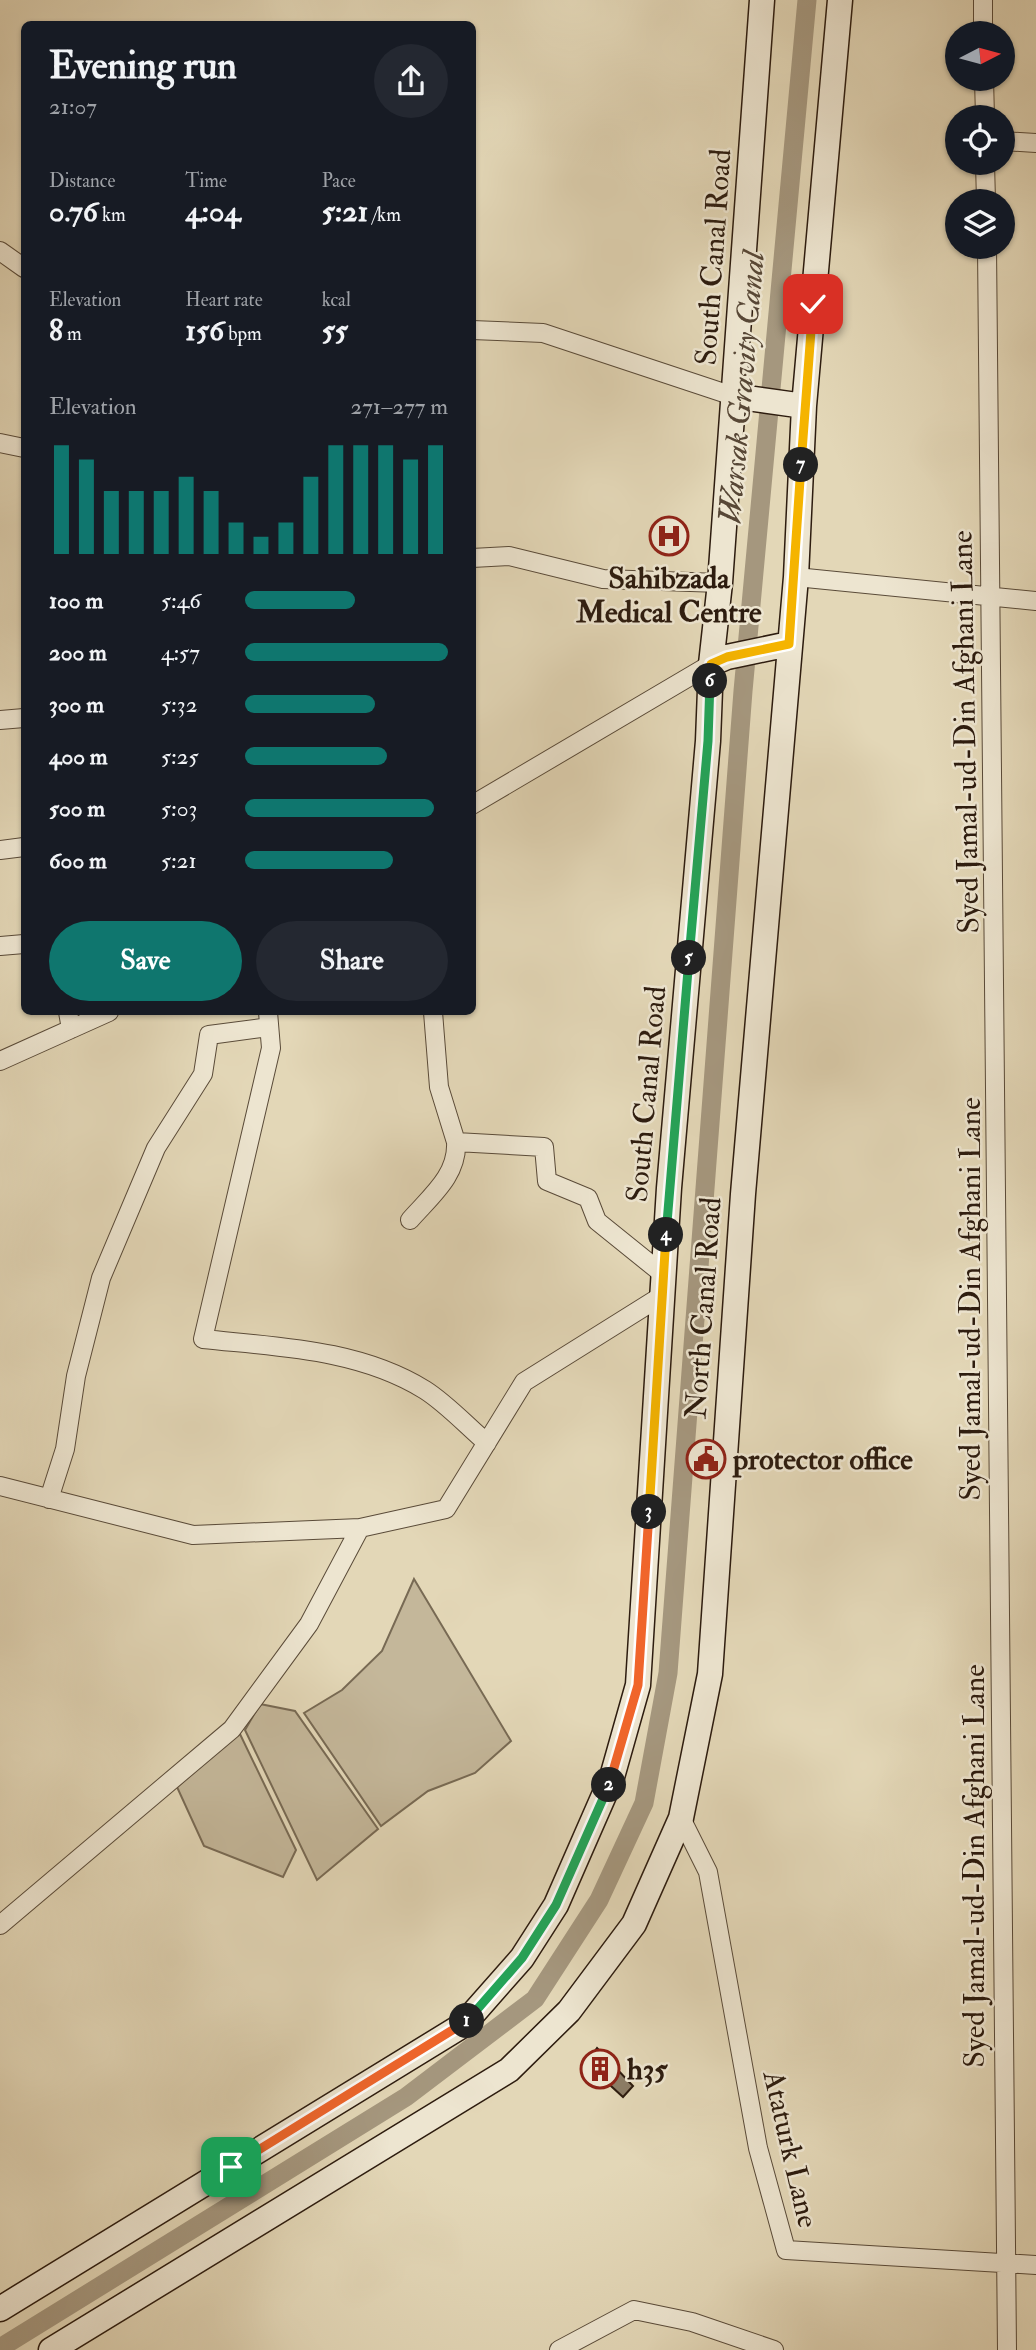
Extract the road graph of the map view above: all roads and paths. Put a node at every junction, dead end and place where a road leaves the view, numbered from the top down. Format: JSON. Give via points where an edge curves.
{"nodes":[{"id":1,"x":762,"y":0,"type":"edge"},
{"id":2,"x":840,"y":0,"type":"edge"},
{"id":3,"x":983,"y":0,"type":"edge"},
{"id":4,"x":983,"y":21,"type":"edge"},
{"id":5,"x":1015,"y":142,"type":"edge"},
{"id":6,"x":1036,"y":143,"type":"edge"},
{"id":7,"x":0,"y":251,"type":"edge"},
{"id":8,"x":987,"y":259,"type":"edge"},
{"id":9,"x":21,"y":266,"type":"edge"},
{"id":10,"x":476,"y":330,"type":"edge"},
{"id":11,"x":737,"y":398,"type":"junction"},
{"id":12,"x":804,"y":406,"type":"junction"},
{"id":13,"x":0,"y":443,"type":"edge"},
{"id":14,"x":21,"y":447,"type":"edge"},
{"id":15,"x":476,"y":558,"type":"edge"},
{"id":16,"x":796,"y":577,"type":"junction"},
{"id":17,"x":720,"y":583,"type":"junction"},
{"id":18,"x":992,"y":596,"type":"junction"},
{"id":19,"x":1036,"y":601,"type":"edge"},
{"id":20,"x":789,"y":644,"type":"junction"},
{"id":21,"x":719,"y":661,"type":"junction"},
{"id":22,"x":21,"y":718,"type":"edge"},
{"id":23,"x":0,"y":720,"type":"edge"},
{"id":24,"x":476,"y":803,"type":"edge"},
{"id":25,"x":21,"y":847,"type":"edge"},
{"id":26,"x":0,"y":850,"type":"edge"},
{"id":27,"x":21,"y":944,"type":"edge"},
{"id":28,"x":0,"y":946,"type":"edge"},
{"id":29,"x":94,"y":1015,"type":"edge"},
{"id":30,"x":433,"y":1015,"type":"edge"},
{"id":31,"x":269,"y":1019,"type":"edge"},
{"id":32,"x":69,"y":1020,"type":"edge"},
{"id":33,"x":0,"y":1061,"type":"edge"},
{"id":34,"x":456,"y":1142,"type":"junction"},
{"id":35,"x":410,"y":1220,"type":"dead end"},
{"id":36,"x":664,"y":1285,"type":"junction"},
{"id":37,"x":487,"y":1443,"type":"junction"},
{"id":38,"x":0,"y":1486,"type":"edge"},
{"id":39,"x":50,"y":1499,"type":"junction"},
{"id":40,"x":360,"y":1528,"type":"junction"},
{"id":41,"x":681,"y":1818,"type":"junction"},
{"id":42,"x":0,"y":1925,"type":"edge"},
{"id":43,"x":1005,"y":2262,"type":"junction"},
{"id":44,"x":1036,"y":2265,"type":"edge"},
{"id":45,"x":0,"y":2309,"type":"edge"},
{"id":46,"x":51,"y":2350,"type":"edge"},
{"id":47,"x":559,"y":2350,"type":"edge"},
{"id":48,"x":774,"y":2350,"type":"edge"},
{"id":49,"x":1007,"y":2350,"type":"edge"}],
"edges":[{"from":1,"to":11,"type":"main road","name":"South Canal Road"},
{"from":2,"to":12,"type":"main road","name":"North Canal Road"},
{"from":3,"to":4,"type":"street"},
{"from":5,"to":6,"type":"street"},
{"from":7,"to":9,"type":"street"},
{"from":8,"to":18,"type":"street","name":"Syed Jamal-ud-Din Afghani Lane"},
{"from":10,"to":11,"type":"street","via":[[543,333]]},
{"from":11,"to":12,"type":"main road"},
{"from":11,"to":17,"type":"main road","name":"South Canal Road"},
{"from":12,"to":16,"type":"main road","name":"North Canal Road"},
{"from":13,"to":14,"type":"street"},
{"from":15,"to":17,"type":"street","via":[[509,556],[603,579]]},
{"from":16,"to":18,"type":"street"},
{"from":16,"to":20,"type":"main road","name":"North Canal Road"},
{"from":17,"to":21,"type":"main road","name":"South Canal Road"},
{"from":18,"to":19,"type":"street"},
{"from":18,"to":43,"type":"street","name":"Syed Jamal-ud-Din Afghani Lane"},
{"from":20,"to":21,"type":"main road"},
{"from":20,"to":41,"type":"main road","name":"North Canal Road","via":[[743,1194],[710,1674]]},
{"from":21,"to":24,"type":"street"},
{"from":21,"to":36,"type":"main road","name":"South Canal Road","via":[[708,741]]},
{"from":22,"to":23,"type":"street"},
{"from":25,"to":26,"type":"street"},
{"from":27,"to":28,"type":"street"},
{"from":29,"to":32,"type":"street"},
{"from":30,"to":34,"type":"street","via":[[439,1087]]},
{"from":31,"to":37,"type":"street","via":[[271,1048],[203,1339],[325,1353],[384,1369],[427,1391]]},
{"from":31,"to":39,"type":"street","via":[[209,1035],[203,1074],[156,1148],[101,1278]]},
{"from":32,"to":33,"type":"street"},
{"from":34,"to":35,"type":"street","via":[[457,1160],[450,1174]]},
{"from":34,"to":36,"type":"street","via":[[544,1147],[547,1181],[588,1199],[597,1221]]},
{"from":36,"to":37,"type":"street","via":[[524,1382]]},
{"from":36,"to":45,"type":"main road","name":"South Canal Road","via":[[638,1685],[612,1777],[556,1905],[522,1958],[463,2025]]},
{"from":37,"to":40,"type":"street","via":[[446,1509]]},
{"from":38,"to":39,"type":"street"},
{"from":39,"to":40,"type":"street","via":[[193,1535]]},
{"from":40,"to":42,"type":"street","via":[[310,1624],[232,1729]]},
{"from":41,"to":43,"type":"street","name":"Ataturk Lane","via":[[708,1872],[758,2148],[786,2249]]},
{"from":41,"to":46,"type":"main road","name":"North Canal Road","via":[[634,1924],[569,2011],[509,2070]]},
{"from":43,"to":44,"type":"street","name":"Ataturk Lane"},
{"from":43,"to":49,"type":"street","name":"Syed Jamal-ud-Din Afghani Lane"},
{"from":47,"to":48,"type":"street","via":[[634,2310],[692,2322]]}]}
